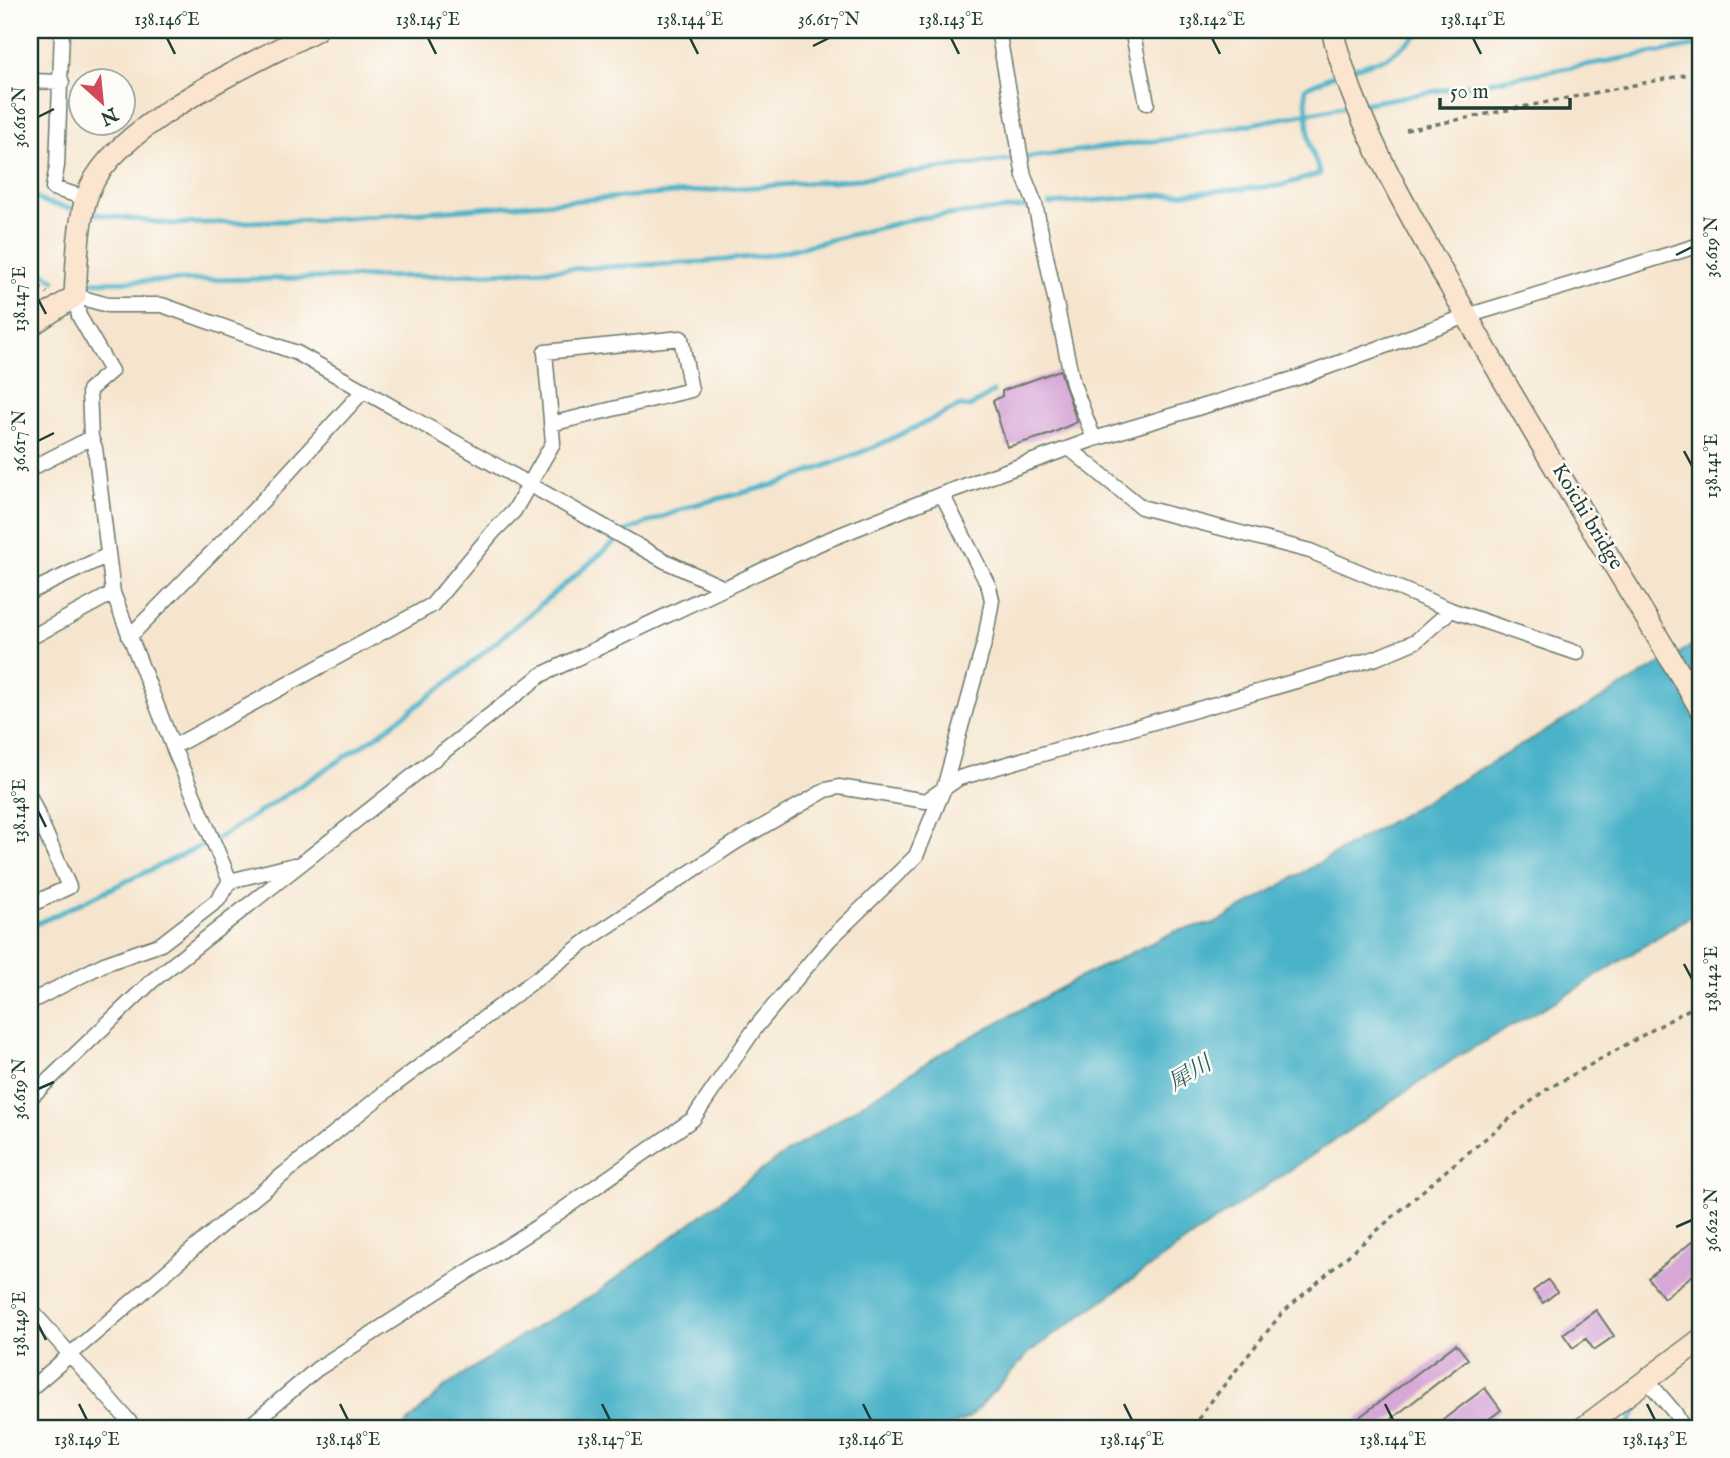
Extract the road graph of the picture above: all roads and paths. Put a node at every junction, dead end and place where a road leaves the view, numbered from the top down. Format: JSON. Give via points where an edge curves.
{"nodes":[{"id":1,"x":62,"y":30,"type":"edge"},
{"id":2,"x":316,"y":30,"type":"edge"},
{"id":3,"x":998,"y":30,"type":"edge"},
{"id":4,"x":1132,"y":30,"type":"edge"},
{"id":5,"x":1332,"y":30,"type":"edge"},
{"id":6,"x":1700,"y":72,"type":"edge"},
{"id":7,"x":30,"y":81,"type":"edge"},
{"id":8,"x":62,"y":82,"type":"junction"},
{"id":9,"x":1147,"y":103,"type":"dead end"},
{"id":10,"x":1406,"y":130,"type":"dead end"},
{"id":11,"x":86,"y":198,"type":"junction"},
{"id":12,"x":1700,"y":245,"type":"edge"},
{"id":13,"x":75,"y":296,"type":"junction"},
{"id":14,"x":1470,"y":321,"type":"junction"},
{"id":15,"x":32,"y":324,"type":"edge"},
{"id":16,"x":364,"y":390,"type":"junction"},
{"id":17,"x":551,"y":424,"type":"junction"},
{"id":18,"x":91,"y":438,"type":"junction"},
{"id":19,"x":1094,"y":439,"type":"junction"},
{"id":20,"x":1069,"y":448,"type":"junction"},
{"id":21,"x":30,"y":469,"type":"edge"},
{"id":22,"x":530,"y":484,"type":"junction"},
{"id":23,"x":942,"y":494,"type":"junction"},
{"id":24,"x":108,"y":555,"type":"junction"},
{"id":25,"x":724,"y":588,"type":"junction"},
{"id":26,"x":30,"y":592,"type":"edge"},
{"id":27,"x":113,"y":593,"type":"junction"},
{"id":28,"x":1451,"y":610,"type":"junction"},
{"id":29,"x":130,"y":637,"type":"junction"},
{"id":30,"x":30,"y":638,"type":"edge"},
{"id":31,"x":1577,"y":653,"type":"dead end"},
{"id":32,"x":1700,"y":708,"type":"edge"},
{"id":33,"x":173,"y":747,"type":"junction"},
{"id":34,"x":944,"y":788,"type":"junction"},
{"id":35,"x":30,"y":797,"type":"edge"},
{"id":36,"x":299,"y":864,"type":"junction"},
{"id":37,"x":230,"y":881,"type":"junction"},
{"id":38,"x":30,"y":905,"type":"edge"},
{"id":39,"x":30,"y":1002,"type":"edge"},
{"id":40,"x":1700,"y":1003,"type":"edge"},
{"id":41,"x":30,"y":1098,"type":"edge"},
{"id":42,"x":30,"y":1309,"type":"edge"},
{"id":43,"x":1700,"y":1340,"type":"edge"},
{"id":44,"x":68,"y":1353,"type":"junction"},
{"id":45,"x":1647,"y":1380,"type":"junction"},
{"id":46,"x":30,"y":1389,"type":"edge"},
{"id":47,"x":135,"y":1428,"type":"edge"},
{"id":48,"x":247,"y":1428,"type":"edge"},
{"id":49,"x":1194,"y":1428,"type":"edge"},
{"id":50,"x":1583,"y":1428,"type":"edge"},
{"id":51,"x":1683,"y":1428,"type":"edge"}],
"edges":[{"from":1,"to":8,"type":"street"},
{"from":2,"to":11,"type":"main road","via":[[162,115],[125,143]]},
{"from":3,"to":19,"type":"street","via":[[1024,176],[1035,204],[1073,384]]},
{"from":4,"to":9,"type":"street"},
{"from":5,"to":14,"type":"main road","name":"Koichi bridge","via":[[1375,147]]},
{"from":6,"to":10,"type":"path"},
{"from":7,"to":8,"type":"street"},
{"from":8,"to":11,"type":"street","via":[[53,188]]},
{"from":11,"to":13,"type":"main road"},
{"from":12,"to":14,"type":"street"},
{"from":13,"to":15,"type":"main road"},
{"from":13,"to":16,"type":"street","via":[[108,305],[162,305],[297,353]]},
{"from":13,"to":18,"type":"street","via":[[79,316],[111,371],[89,390]]},
{"from":14,"to":19,"type":"street"},
{"from":14,"to":32,"type":"main road","name":"Koichi bridge"},
{"from":16,"to":22,"type":"street"},
{"from":16,"to":29,"type":"street"},
{"from":17,"to":17,"type":"street","via":[[545,352],[681,338],[691,390]]},
{"from":17,"to":22,"type":"street","via":[[553,443]]},
{"from":18,"to":21,"type":"street"},
{"from":18,"to":24,"type":"street"},
{"from":19,"to":20,"type":"street"},
{"from":20,"to":23,"type":"street"},
{"from":20,"to":28,"type":"street","via":[[1141,508],[1310,551]]},
{"from":22,"to":25,"type":"street"},
{"from":22,"to":33,"type":"street","via":[[514,511],[432,604]]},
{"from":23,"to":25,"type":"street"},
{"from":23,"to":34,"type":"street","via":[[992,600]]},
{"from":24,"to":26,"type":"street"},
{"from":24,"to":27,"type":"street"},
{"from":25,"to":36,"type":"street","via":[[541,675]]},
{"from":27,"to":29,"type":"street"},
{"from":27,"to":30,"type":"street"},
{"from":28,"to":31,"type":"street"},
{"from":28,"to":34,"type":"street","via":[[1416,641],[1376,659],[959,778]]},
{"from":29,"to":33,"type":"street"},
{"from":33,"to":37,"type":"street"},
{"from":34,"to":44,"type":"street","via":[[926,801],[839,787],[826,790],[736,842],[595,935],[388,1090]]},
{"from":34,"to":48,"type":"street","via":[[916,856],[830,940],[755,1027],[693,1119],[545,1222],[317,1369]]},
{"from":35,"to":38,"type":"street","via":[[69,887]]},
{"from":36,"to":37,"type":"street"},
{"from":36,"to":41,"type":"street","via":[[152,981]]},
{"from":37,"to":39,"type":"street","via":[[218,900],[161,944],[104,964]]},
{"from":40,"to":49,"type":"path","via":[[1544,1091],[1448,1169],[1282,1313]]},
{"from":42,"to":44,"type":"street"},
{"from":43,"to":45,"type":"main road"},
{"from":44,"to":46,"type":"street"},
{"from":44,"to":47,"type":"street"},
{"from":45,"to":50,"type":"main road"},
{"from":45,"to":51,"type":"street"}]}
